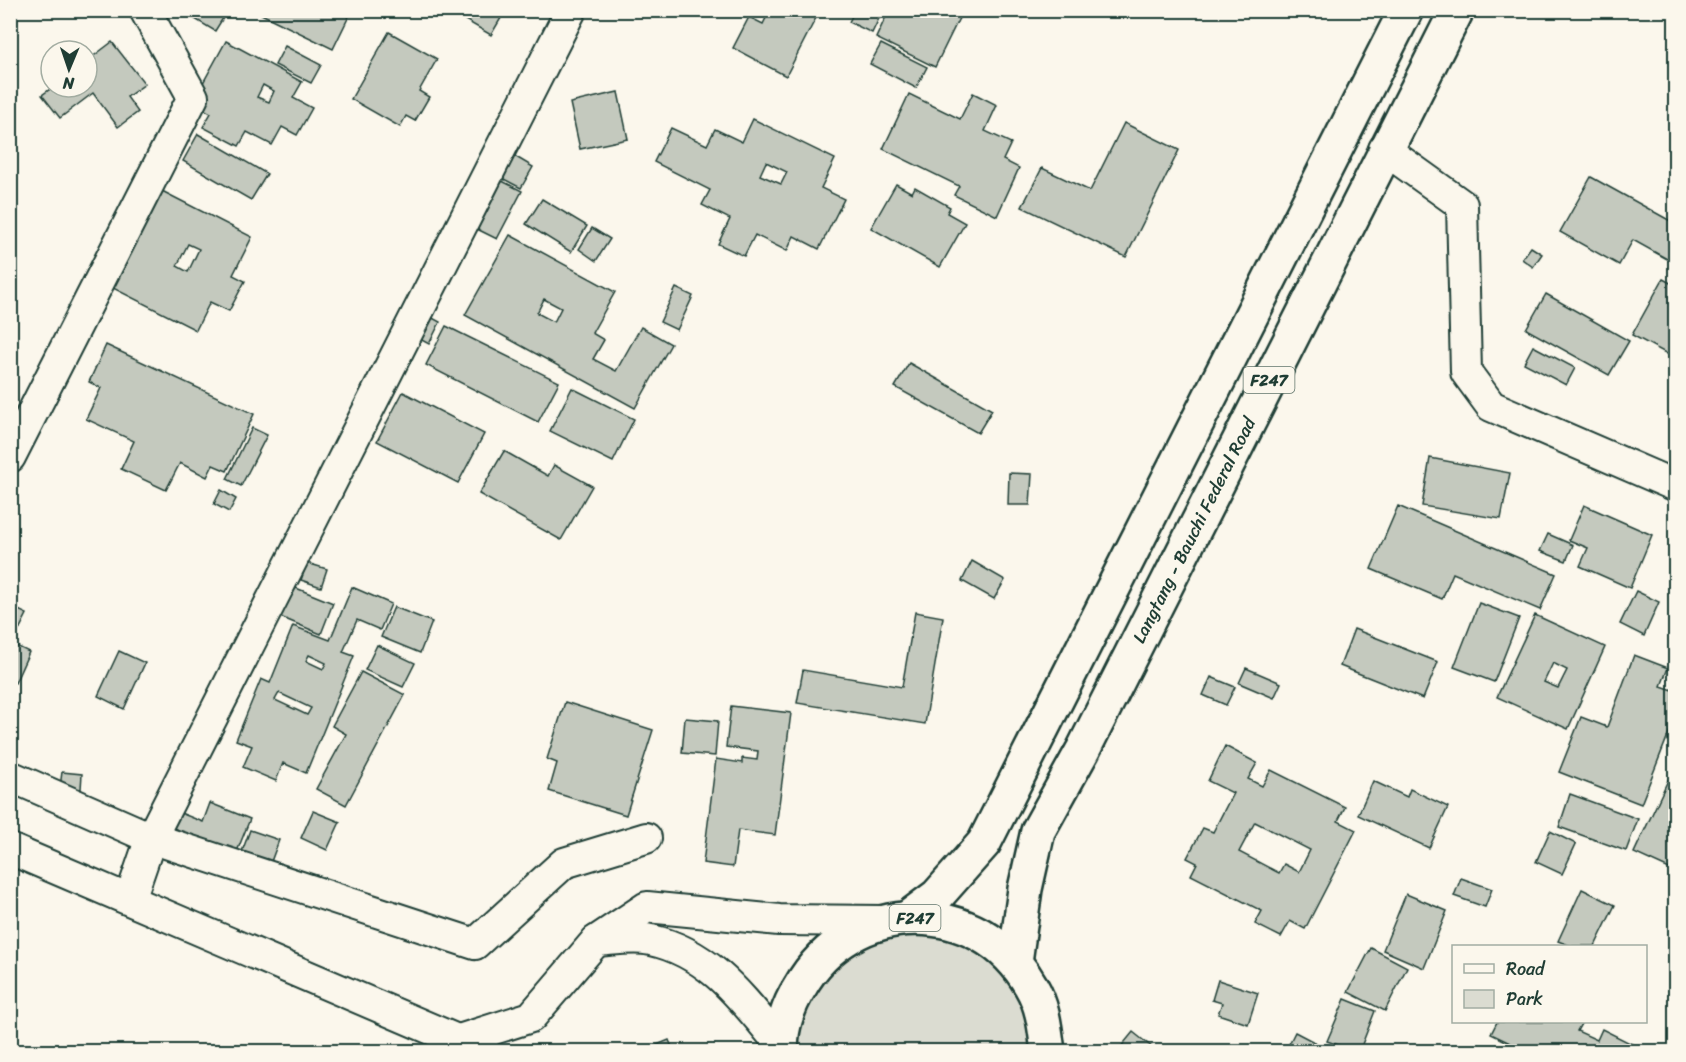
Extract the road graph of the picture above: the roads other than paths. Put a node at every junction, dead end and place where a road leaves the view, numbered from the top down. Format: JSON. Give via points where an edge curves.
{"nodes":[{"id":1,"x":145,"y":10,"type":"edge"},
{"id":2,"x":571,"y":10,"type":"edge"},
{"id":3,"x":1406,"y":10,"type":"edge"},
{"id":4,"x":1457,"y":10,"type":"edge"},
{"id":5,"x":1384,"y":149,"type":"junction"},
{"id":6,"x":10,"y":457,"type":"edge"},
{"id":7,"x":1676,"y":486,"type":"edge"},
{"id":8,"x":10,"y":776,"type":"edge"},
{"id":9,"x":151,"y":838,"type":"junction"},
{"id":10,"x":646,"y":838,"type":"dead end"},
{"id":11,"x":10,"y":849,"type":"edge"},
{"id":12,"x":130,"y":899,"type":"junction"},
{"id":13,"x":896,"y":919,"type":"junction"},
{"id":14,"x":596,"y":941,"type":"junction"},
{"id":15,"x":1015,"y":963,"type":"junction"},
{"id":16,"x":472,"y":1046,"type":"edge"},
{"id":17,"x":782,"y":1048,"type":"edge"},
{"id":18,"x":1047,"y":1052,"type":"edge"}],
"edges":[{"from":1,"to":6,"type":"street","via":[[193,97]]},
{"from":2,"to":9,"type":"street"},
{"from":3,"to":13,"type":"main road","number":"F247","via":[[984,843],[938,896]]},
{"from":4,"to":5,"type":"main road","name":"Langtang - Bauchi Federal Road","number":"F247"},
{"from":5,"to":7,"type":"street","via":[[1462,205],[1466,372],[1491,406]]},
{"from":5,"to":15,"type":"main road","name":"Langtang - Bauchi Federal Road","number":"F247","via":[[1083,750],[1038,831]]},
{"from":8,"to":9,"type":"street"},
{"from":9,"to":10,"type":"street","via":[[475,944],[564,863]]},
{"from":9,"to":12,"type":"street"},
{"from":11,"to":12,"type":"street"},
{"from":12,"to":16,"type":"street"},
{"from":13,"to":14,"type":"street","via":[[779,920],[647,907]]},
{"from":13,"to":15,"type":"main road","number":"F247","via":[[948,921],[985,937]]},
{"from":13,"to":17,"type":"main road","number":"F247","via":[[844,937],[812,966],[790,1003]]},
{"from":14,"to":16,"type":"street","via":[[531,1017]]},
{"from":14,"to":17,"type":"street","via":[[650,939],[688,953],[725,979]]},
{"from":15,"to":18,"type":"main road","number":"F247","via":[[1043,1012]]}]}
